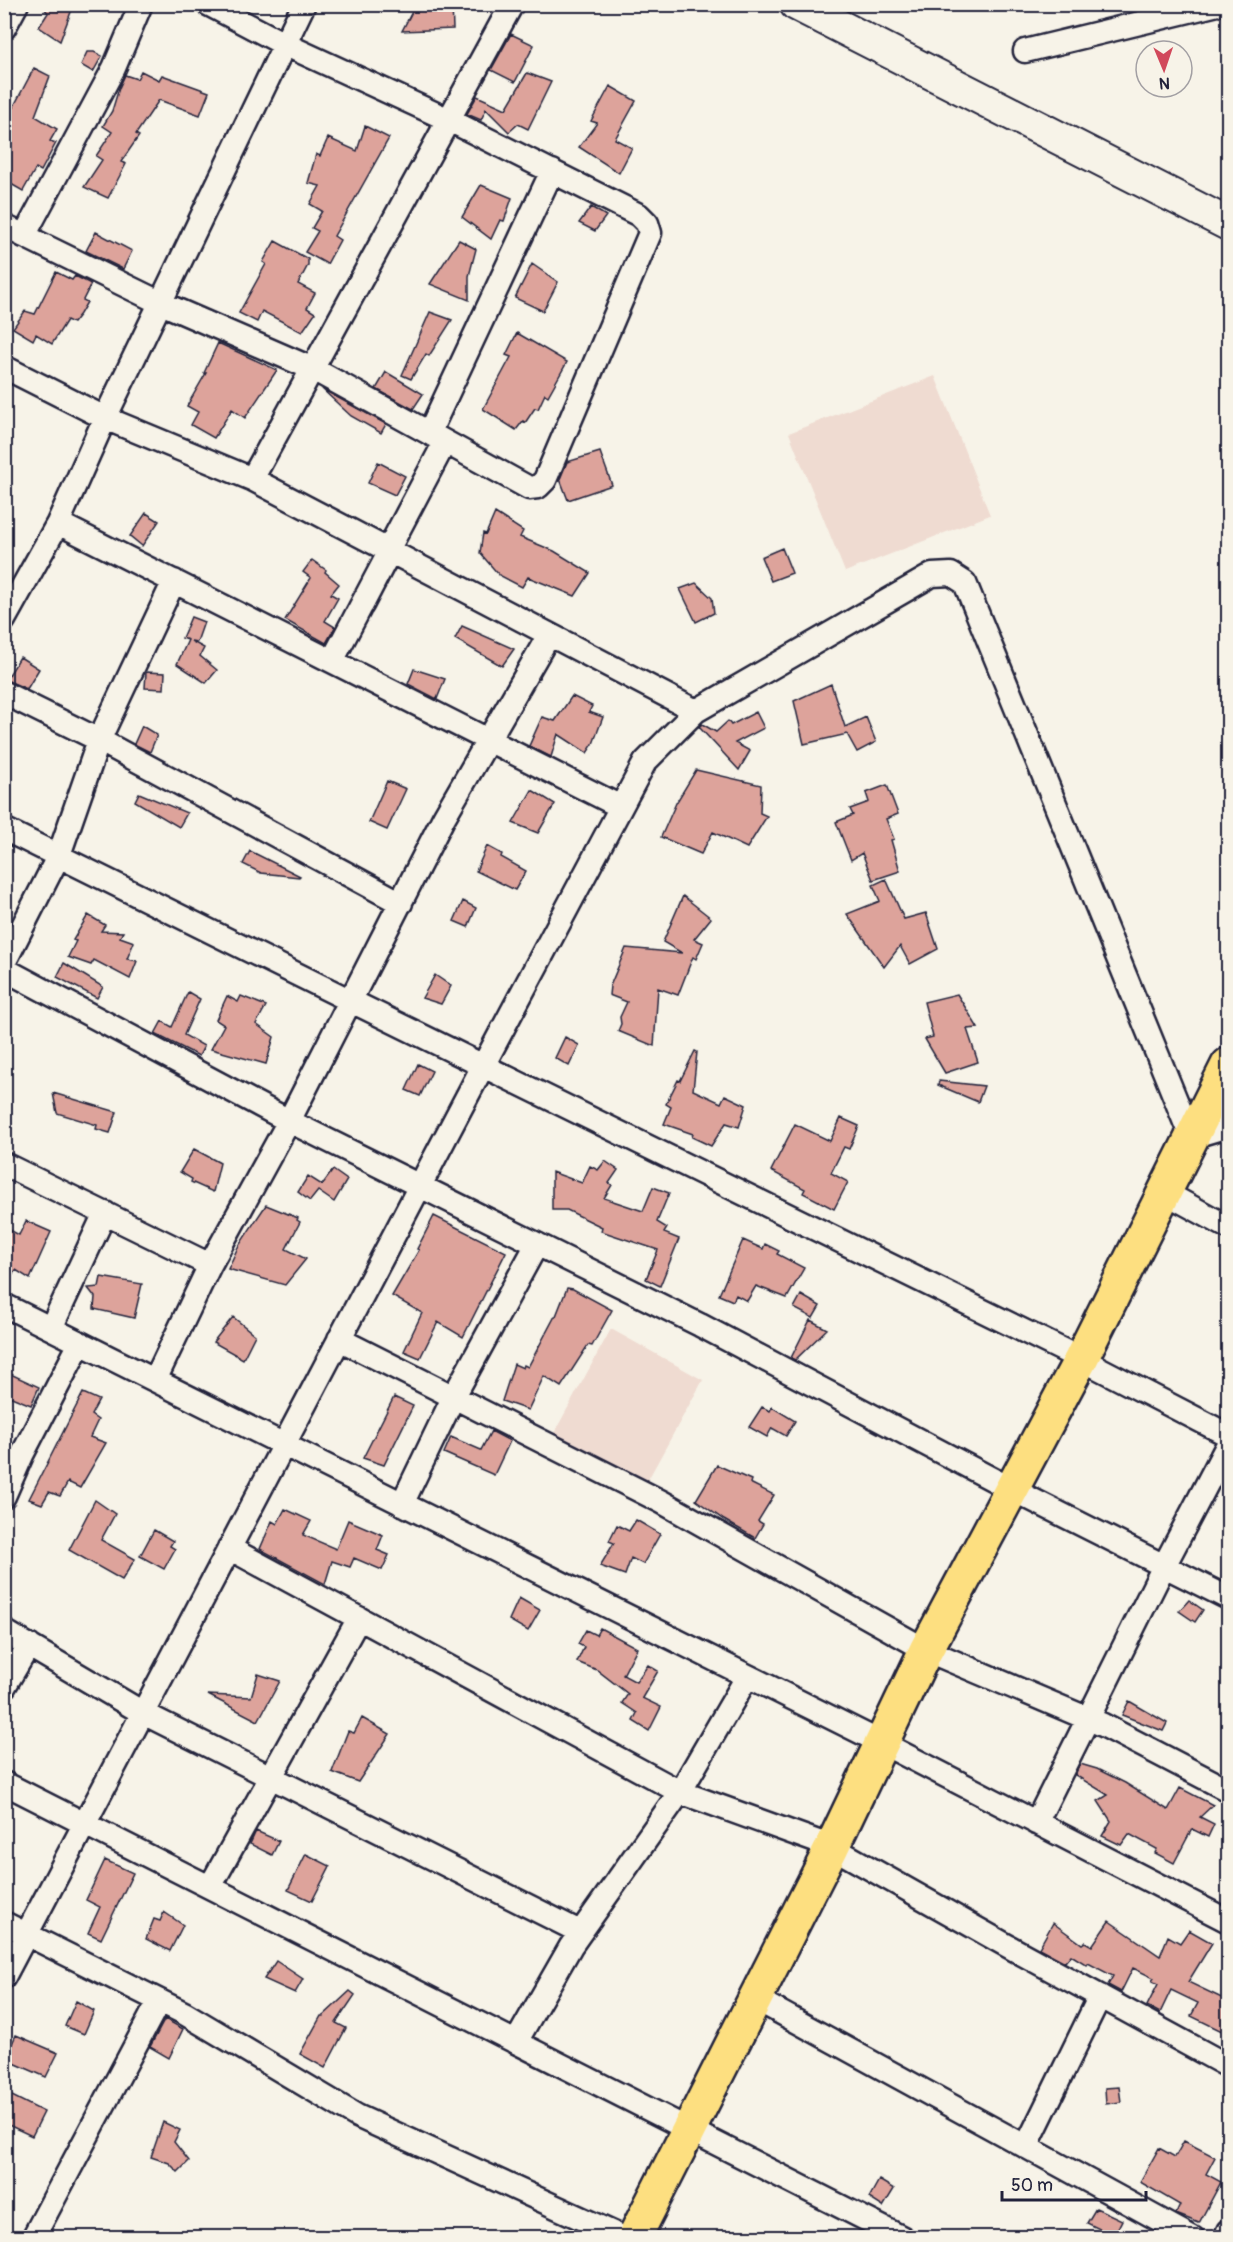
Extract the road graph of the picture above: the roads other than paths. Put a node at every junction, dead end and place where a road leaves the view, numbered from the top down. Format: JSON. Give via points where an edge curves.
{"nodes":[{"id":1,"x":17,"y":4,"type":"edge"},
{"id":2,"x":141,"y":4,"type":"edge"},
{"id":3,"x":208,"y":4,"type":"edge"},
{"id":4,"x":304,"y":4,"type":"edge"},
{"id":5,"x":513,"y":4,"type":"edge"},
{"id":6,"x":796,"y":4,"type":"edge"},
{"id":7,"x":1218,"y":4,"type":"edge"},
{"id":8,"x":4,"y":28,"type":"edge"},
{"id":9,"x":284,"y":44,"type":"junction"},
{"id":10,"x":1025,"y":51,"type":"dead end"},
{"id":11,"x":450,"y":120,"type":"junction"},
{"id":12,"x":552,"y":171,"type":"junction"},
{"id":13,"x":1228,"y":224,"type":"edge"},
{"id":14,"x":14,"y":231,"type":"edge"},
{"id":15,"x":161,"y":303,"type":"junction"},
{"id":16,"x":4,"y":367,"type":"edge"},
{"id":17,"x":313,"y":369,"type":"junction"},
{"id":18,"x":105,"y":418,"type":"junction"},
{"id":19,"x":437,"y":437,"type":"junction"},
{"id":20,"x":252,"y":479,"type":"junction"},
{"id":21,"x":58,"y":523,"type":"junction"},
{"id":22,"x":388,"y":550,"type":"junction"},
{"id":23,"x":174,"y":582,"type":"junction"},
{"id":24,"x":362,"y":605,"type":"dead end"},
{"id":25,"x":4,"y":620,"type":"edge"},
{"id":26,"x":549,"y":634,"type":"junction"},
{"id":27,"x":332,"y":661,"type":"junction"},
{"id":28,"x":4,"y":693,"type":"edge"},
{"id":29,"x":696,"y":711,"type":"junction"},
{"id":30,"x":99,"y":740,"type":"junction"},
{"id":31,"x":488,"y":740,"type":"junction"},
{"id":32,"x":621,"y":807,"type":"junction"},
{"id":33,"x":4,"y":829,"type":"edge"},
{"id":34,"x":59,"y":855,"type":"junction"},
{"id":35,"x":401,"y":903,"type":"junction"},
{"id":36,"x":4,"y":963,"type":"edge"},
{"id":37,"x":4,"y":969,"type":"edge"},
{"id":38,"x":351,"y":1002,"type":"junction"},
{"id":39,"x":1228,"y":1065,"type":"edge"},
{"id":40,"x":483,"y":1066,"type":"junction"},
{"id":41,"x":289,"y":1120,"type":"junction"},
{"id":42,"x":1228,"y":1125,"type":"edge"},
{"id":43,"x":1191,"y":1137,"type":"junction"},
{"id":44,"x":4,"y":1164,"type":"edge"},
{"id":45,"x":420,"y":1186,"type":"junction"},
{"id":46,"x":1164,"y":1192,"type":"junction"},
{"id":47,"x":105,"y":1213,"type":"junction"},
{"id":48,"x":1228,"y":1227,"type":"edge"},
{"id":49,"x":537,"y":1244,"type":"junction"},
{"id":50,"x":210,"y":1265,"type":"junction"},
{"id":51,"x":4,"y":1305,"type":"edge"},
{"id":52,"x":51,"y":1328,"type":"junction"},
{"id":53,"x":339,"y":1339,"type":"junction"},
{"id":54,"x":80,"y":1342,"type":"junction"},
{"id":55,"x":1081,"y":1359,"type":"junction"},
{"id":56,"x":155,"y":1380,"type":"junction"},
{"id":57,"x":454,"y":1396,"type":"junction"},
{"id":58,"x":1228,"y":1435,"type":"edge"},
{"id":59,"x":284,"y":1444,"type":"junction"},
{"id":60,"x":1228,"y":1444,"type":"edge"},
{"id":61,"x":13,"y":1450,"type":"edge"},
{"id":62,"x":1011,"y":1489,"type":"junction"},
{"id":63,"x":4,"y":1496,"type":"edge"},
{"id":64,"x":402,"y":1503,"type":"junction"},
{"id":65,"x":229,"y":1548,"type":"junction"},
{"id":66,"x":1164,"y":1566,"type":"junction"},
{"id":67,"x":1228,"y":1598,"type":"edge"},
{"id":68,"x":359,"y":1618,"type":"junction"},
{"id":69,"x":4,"y":1631,"type":"edge"},
{"id":70,"x":29,"y":1645,"type":"junction"},
{"id":71,"x":926,"y":1650,"type":"junction"},
{"id":72,"x":747,"y":1677,"type":"junction"},
{"id":73,"x":4,"y":1687,"type":"edge"},
{"id":74,"x":143,"y":1713,"type":"junction"},
{"id":75,"x":1088,"y":1719,"type":"junction"},
{"id":76,"x":882,"y":1743,"type":"junction"},
{"id":77,"x":271,"y":1777,"type":"junction"},
{"id":78,"x":4,"y":1783,"type":"edge"},
{"id":79,"x":1228,"y":1790,"type":"edge"},
{"id":80,"x":680,"y":1792,"type":"junction"},
{"id":81,"x":1036,"y":1822,"type":"junction"},
{"id":82,"x":85,"y":1823,"type":"junction"},
{"id":83,"x":832,"y":1847,"type":"junction"},
{"id":84,"x":210,"y":1887,"type":"junction"},
{"id":85,"x":1228,"y":1921,"type":"edge"},
{"id":86,"x":4,"y":1923,"type":"edge"},
{"id":87,"x":580,"y":1932,"type":"junction"},
{"id":88,"x":26,"y":1935,"type":"junction"},
{"id":89,"x":4,"y":1977,"type":"edge"},
{"id":90,"x":1100,"y":1996,"type":"junction"},
{"id":91,"x":754,"y":1998,"type":"junction"},
{"id":92,"x":159,"y":2001,"type":"junction"},
{"id":93,"x":516,"y":2042,"type":"junction"},
{"id":94,"x":1228,"y":2066,"type":"edge"},
{"id":95,"x":689,"y":2128,"type":"junction"},
{"id":96,"x":1026,"y":2148,"type":"junction"},
{"id":97,"x":1228,"y":2230,"type":"edge"},
{"id":98,"x":1190,"y":2237,"type":"edge"},
{"id":99,"x":33,"y":2238,"type":"edge"},
{"id":100,"x":624,"y":2238,"type":"edge"},
{"id":101,"x":634,"y":2238,"type":"edge"},
{"id":102,"x":903,"y":2238,"type":"edge"},
{"id":103,"x":1225,"y":2238,"type":"edge"}],
"edges":[{"from":1,"to":8,"type":"street"},
{"from":2,"to":14,"type":"street","via":[[114,68]]},
{"from":3,"to":9,"type":"street"},
{"from":4,"to":9,"type":"street"},
{"from":5,"to":11,"type":"street"},
{"from":6,"to":13,"type":"street"},
{"from":7,"to":10,"type":"street"},
{"from":9,"to":11,"type":"street"},
{"from":9,"to":15,"type":"street"},
{"from":11,"to":12,"type":"street"},
{"from":11,"to":17,"type":"street"},
{"from":12,"to":19,"type":"street"},
{"from":12,"to":19,"type":"street","via":[[639,215],[647,222],[650,233],[545,480],[538,487],[529,488]]},
{"from":14,"to":15,"type":"street"},
{"from":15,"to":17,"type":"street"},
{"from":15,"to":18,"type":"street"},
{"from":16,"to":18,"type":"street"},
{"from":17,"to":19,"type":"street"},
{"from":17,"to":20,"type":"street"},
{"from":18,"to":20,"type":"street"},
{"from":18,"to":21,"type":"street"},
{"from":19,"to":22,"type":"street"},
{"from":20,"to":22,"type":"street"},
{"from":21,"to":23,"type":"street"},
{"from":21,"to":25,"type":"street"},
{"from":22,"to":26,"type":"street"},
{"from":23,"to":27,"type":"street"},
{"from":23,"to":30,"type":"street"},
{"from":24,"to":27,"type":"street","via":[[388,553]]},
{"from":26,"to":29,"type":"street"},
{"from":26,"to":31,"type":"street"},
{"from":27,"to":31,"type":"street"},
{"from":28,"to":30,"type":"street"},
{"from":29,"to":32,"type":"street","via":[[645,762]]},
{"from":29,"to":43,"type":"street","via":[[932,575],[951,574],[965,583]]},
{"from":30,"to":34,"type":"street"},
{"from":30,"to":35,"type":"street"},
{"from":31,"to":32,"type":"street"},
{"from":31,"to":35,"type":"street"},
{"from":32,"to":40,"type":"street"},
{"from":33,"to":34,"type":"street"},
{"from":34,"to":36,"type":"street"},
{"from":34,"to":38,"type":"street"},
{"from":35,"to":38,"type":"street"},
{"from":37,"to":41,"type":"street"},
{"from":38,"to":40,"type":"street"},
{"from":38,"to":41,"type":"street"},
{"from":39,"to":43,"type":"main road"},
{"from":40,"to":45,"type":"street"},
{"from":40,"to":55,"type":"street"},
{"from":41,"to":45,"type":"street"},
{"from":41,"to":50,"type":"street"},
{"from":42,"to":43,"type":"street"},
{"from":43,"to":46,"type":"main road"},
{"from":44,"to":47,"type":"street"},
{"from":45,"to":49,"type":"street"},
{"from":45,"to":53,"type":"street"},
{"from":46,"to":48,"type":"street"},
{"from":46,"to":55,"type":"main road"},
{"from":47,"to":50,"type":"street"},
{"from":47,"to":52,"type":"street"},
{"from":49,"to":57,"type":"street"},
{"from":49,"to":62,"type":"street"},
{"from":50,"to":56,"type":"street"},
{"from":51,"to":52,"type":"street"},
{"from":52,"to":54,"type":"street"},
{"from":53,"to":57,"type":"street"},
{"from":53,"to":59,"type":"street"},
{"from":54,"to":56,"type":"street"},
{"from":54,"to":61,"type":"street"},
{"from":55,"to":58,"type":"street"},
{"from":55,"to":62,"type":"main road"},
{"from":56,"to":59,"type":"street"},
{"from":57,"to":64,"type":"street"},
{"from":57,"to":71,"type":"street","via":[[663,1502]]},
{"from":59,"to":64,"type":"street"},
{"from":59,"to":65,"type":"street"},
{"from":60,"to":66,"type":"street"},
{"from":61,"to":63,"type":"street"},
{"from":62,"to":66,"type":"street"},
{"from":62,"to":71,"type":"main road"},
{"from":64,"to":72,"type":"street"},
{"from":65,"to":68,"type":"street"},
{"from":65,"to":74,"type":"street"},
{"from":66,"to":67,"type":"street"},
{"from":66,"to":75,"type":"street"},
{"from":68,"to":77,"type":"street"},
{"from":68,"to":80,"type":"street"},
{"from":69,"to":70,"type":"street"},
{"from":70,"to":73,"type":"street"},
{"from":70,"to":74,"type":"street"},
{"from":71,"to":75,"type":"street"},
{"from":71,"to":76,"type":"main road"},
{"from":72,"to":76,"type":"street"},
{"from":72,"to":80,"type":"street"},
{"from":74,"to":77,"type":"street"},
{"from":74,"to":82,"type":"street"},
{"from":75,"to":79,"type":"street"},
{"from":75,"to":81,"type":"street"},
{"from":76,"to":81,"type":"street"},
{"from":76,"to":83,"type":"main road"},
{"from":77,"to":84,"type":"street"},
{"from":77,"to":87,"type":"street"},
{"from":78,"to":82,"type":"street"},
{"from":80,"to":83,"type":"street"},
{"from":80,"to":87,"type":"street"},
{"from":81,"to":85,"type":"street"},
{"from":82,"to":84,"type":"street"},
{"from":82,"to":88,"type":"street"},
{"from":83,"to":90,"type":"street"},
{"from":83,"to":91,"type":"main road"},
{"from":84,"to":93,"type":"street"},
{"from":86,"to":88,"type":"street"},
{"from":87,"to":93,"type":"street"},
{"from":88,"to":89,"type":"street"},
{"from":88,"to":92,"type":"street"},
{"from":90,"to":94,"type":"street"},
{"from":90,"to":96,"type":"street"},
{"from":91,"to":95,"type":"main road"},
{"from":91,"to":96,"type":"street"},
{"from":92,"to":99,"type":"street"},
{"from":92,"to":100,"type":"street","via":[[357,2116]]},
{"from":93,"to":95,"type":"street"},
{"from":95,"to":101,"type":"main road"},
{"from":95,"to":102,"type":"street"},
{"from":96,"to":98,"type":"street"},
{"from":97,"to":103,"type":"street"}]}
